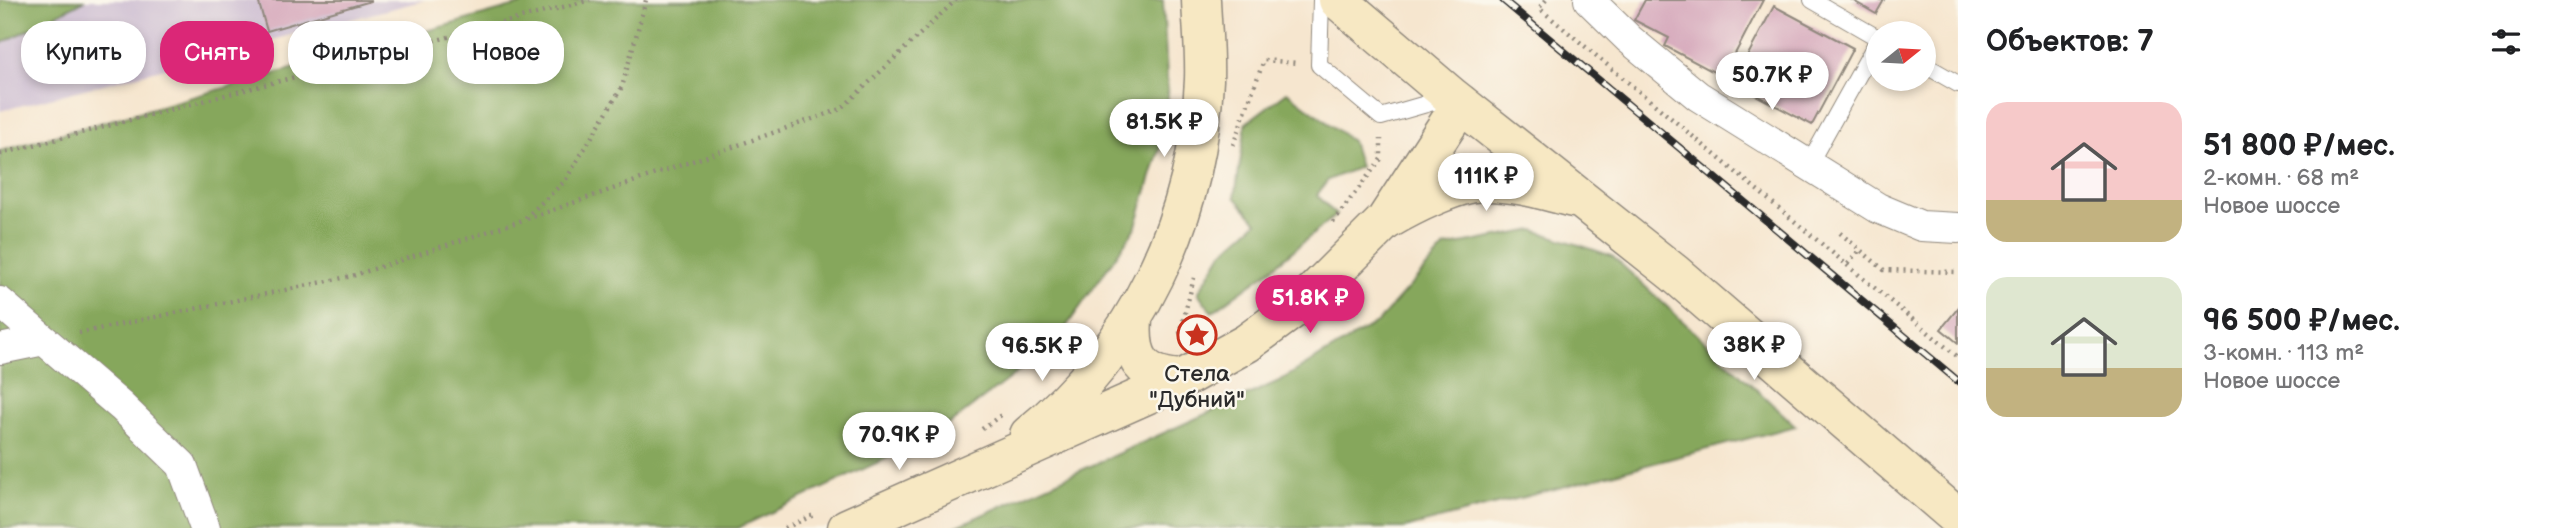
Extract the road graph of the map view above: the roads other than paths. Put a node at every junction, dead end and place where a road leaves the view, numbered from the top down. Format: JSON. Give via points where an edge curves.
{"nodes":[{"id":1,"x":1201,"y":0,"type":"edge"},
{"id":2,"x":1321,"y":0,"type":"edge"},
{"id":3,"x":1338,"y":0,"type":"edge"},
{"id":4,"x":1589,"y":0,"type":"edge"},
{"id":5,"x":1812,"y":0,"type":"edge"},
{"id":6,"x":1866,"y":32,"type":"edge"},
{"id":7,"x":1866,"y":61,"type":"edge"},
{"id":8,"x":1936,"y":71,"type":"edge"},
{"id":9,"x":1958,"y":84,"type":"edge"},
{"id":10,"x":1457,"y":100,"type":"junction"},
{"id":11,"x":1809,"y":164,"type":"junction"},
{"id":12,"x":1586,"y":201,"type":"junction"},
{"id":13,"x":1385,"y":221,"type":"junction"},
{"id":14,"x":1958,"y":228,"type":"edge"},
{"id":15,"x":0,"y":302,"type":"edge"},
{"id":16,"x":1133,"y":320,"type":"junction"},
{"id":17,"x":44,"y":340,"type":"junction"},
{"id":18,"x":0,"y":349,"type":"edge"},
{"id":19,"x":1182,"y":380,"type":"junction"},
{"id":20,"x":974,"y":453,"type":"junction"},
{"id":21,"x":1958,"y":518,"type":"edge"},
{"id":22,"x":835,"y":520,"type":"edge"},
{"id":23,"x":205,"y":528,"type":"edge"}],
"edges":[{"from":1,"to":16,"type":"main road","via":[[1204,78],[1191,178],[1169,247]]},
{"from":2,"to":10,"type":"lane","via":[[1319,65],[1381,117]]},
{"from":3,"to":10,"type":"main road"},
{"from":4,"to":11,"type":"street","via":[[1698,96]]},
{"from":5,"to":6,"type":"lane"},
{"from":7,"to":11,"type":"lane"},
{"from":8,"to":9,"type":"lane"},
{"from":10,"to":12,"type":"main road"},
{"from":10,"to":13,"type":"main road"},
{"from":11,"to":14,"type":"street","via":[[1878,208],[1921,226]]},
{"from":12,"to":13,"type":"main road","via":[[1525,185],[1480,182],[1424,199]]},
{"from":12,"to":21,"type":"main road"},
{"from":13,"to":19,"type":"main road","via":[[1307,299],[1247,343]]},
{"from":15,"to":17,"type":"street"},
{"from":16,"to":19,"type":"main road","via":[[1136,355],[1149,372]]},
{"from":16,"to":20,"type":"main road","via":[[1048,419],[1026,437]]},
{"from":17,"to":18,"type":"street"},
{"from":17,"to":23,"type":"street","via":[[182,465]]},
{"from":19,"to":20,"type":"main road"},
{"from":20,"to":22,"type":"main road"}]}
